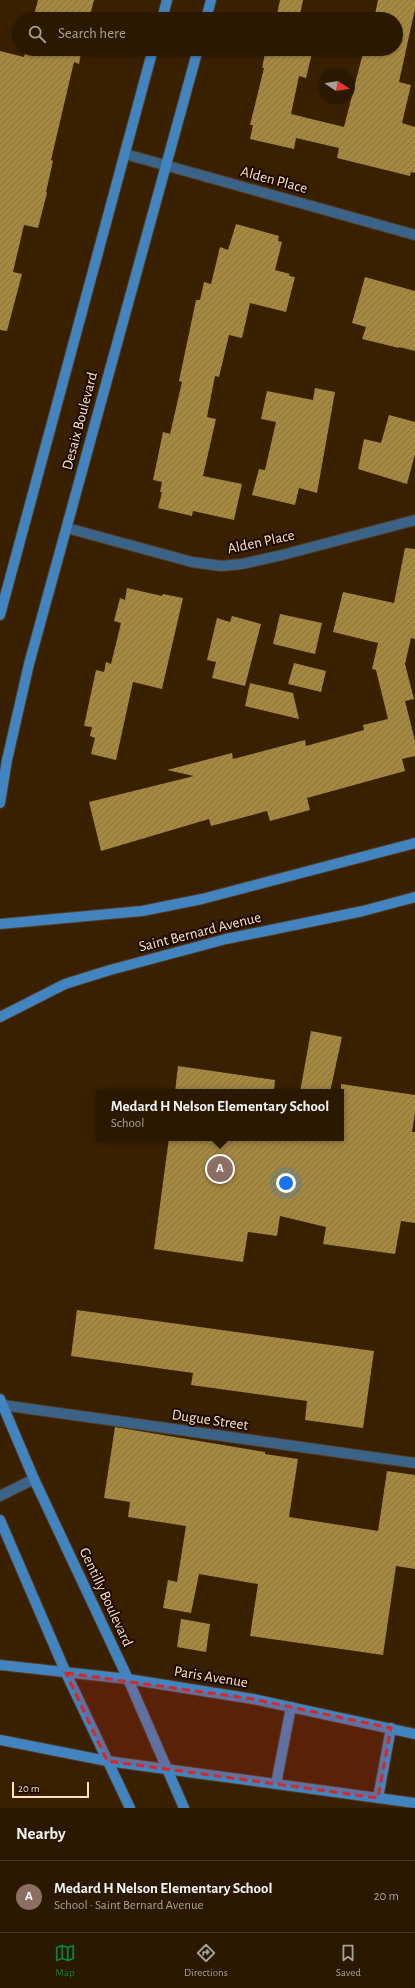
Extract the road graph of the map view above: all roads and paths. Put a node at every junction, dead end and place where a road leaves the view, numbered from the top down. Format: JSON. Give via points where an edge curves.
{"nodes":[{"id":1,"x":167,"y":0,"type":"edge"},
{"id":2,"x":211,"y":0,"type":"edge"},
{"id":3,"x":164,"y":12,"type":"edge"},
{"id":4,"x":208,"y":12,"type":"edge"},
{"id":5,"x":151,"y":56,"type":"edge"},
{"id":6,"x":196,"y":56,"type":"edge"},
{"id":7,"x":125,"y":154,"type":"junction"},
{"id":8,"x":166,"y":166,"type":"junction"},
{"id":9,"x":415,"y":235,"type":"edge"},
{"id":10,"x":415,"y":520,"type":"edge"},
{"id":11,"x":67,"y":528,"type":"junction"},
{"id":12,"x":0,"y":616,"type":"edge"},
{"id":13,"x":0,"y":803,"type":"edge"},
{"id":14,"x":415,"y":843,"type":"edge"},
{"id":15,"x":415,"y":897,"type":"edge"},
{"id":16,"x":0,"y":924,"type":"edge"},
{"id":17,"x":0,"y":1016,"type":"edge"},
{"id":18,"x":1,"y":1402,"type":"edge"},
{"id":19,"x":415,"y":1464,"type":"edge"},
{"id":20,"x":34,"y":1479,"type":"junction"},
{"id":21,"x":0,"y":1496,"type":"edge"},
{"id":22,"x":0,"y":1520,"type":"edge"},
{"id":23,"x":0,"y":1665,"type":"edge"},
{"id":24,"x":66,"y":1672,"type":"junction"},
{"id":25,"x":128,"y":1679,"type":"junction"},
{"id":26,"x":291,"y":1707,"type":"junction"},
{"id":27,"x":391,"y":1728,"type":"junction"},
{"id":28,"x":415,"y":1734,"type":"edge"},
{"id":29,"x":0,"y":1740,"type":"edge"},
{"id":30,"x":107,"y":1761,"type":"junction"},
{"id":31,"x":167,"y":1769,"type":"junction"},
{"id":32,"x":276,"y":1784,"type":"junction"},
{"id":33,"x":378,"y":1798,"type":"junction"},
{"id":34,"x":415,"y":1803,"type":"edge"},
{"id":35,"x":130,"y":1808,"type":"edge"},
{"id":36,"x":184,"y":1808,"type":"edge"}],
"edges":[{"from":1,"to":3,"type":"street"},
{"from":2,"to":4,"type":"street"},
{"from":5,"to":7,"type":"street","name":"Desaix Boulevard"},
{"from":6,"to":8,"type":"street","name":"Desaix Boulevard"},
{"from":7,"to":8,"type":"street","name":"Alden Place"},
{"from":7,"to":12,"type":"street","name":"Desaix Boulevard"},
{"from":8,"to":9,"type":"street","name":"Alden Place"},
{"from":8,"to":11,"type":"street","name":"Desaix Boulevard"},
{"from":10,"to":11,"type":"street","name":"Alden Place","via":[[282,555],[221,566],[192,562]]},
{"from":11,"to":13,"type":"street","name":"Desaix Boulevard","via":[[15,720]]},
{"from":14,"to":16,"type":"street","name":"Saint Bernard Avenue","via":[[202,899],[142,911]]},
{"from":15,"to":17,"type":"street","name":"Saint Bernard Avenue","via":[[363,911],[226,939],[110,970],[65,984]]},
{"from":18,"to":19,"type":"street","name":"Dugue Street"},
{"from":18,"to":20,"type":"street","name":"Gentilly Boulevard"},
{"from":20,"to":21,"type":"street"},
{"from":20,"to":25,"type":"street","name":"Gentilly Boulevard"},
{"from":22,"to":24,"type":"street"},
{"from":23,"to":24,"type":"street","name":"Paris Avenue"},
{"from":24,"to":25,"type":"street","name":"Paris Avenue"},
{"from":24,"to":30,"type":"street"},
{"from":25,"to":26,"type":"street","name":"Paris Avenue"},
{"from":25,"to":31,"type":"street","name":"Gentilly Boulevard"},
{"from":26,"to":27,"type":"street","name":"Paris Avenue"},
{"from":26,"to":32,"type":"street"},
{"from":27,"to":28,"type":"street","name":"Paris Avenue"},
{"from":27,"to":33,"type":"street"},
{"from":29,"to":30,"type":"street"},
{"from":30,"to":31,"type":"street"},
{"from":30,"to":35,"type":"street"},
{"from":31,"to":32,"type":"street"},
{"from":31,"to":36,"type":"street","name":"Gentilly Boulevard"},
{"from":32,"to":33,"type":"street"},
{"from":33,"to":34,"type":"street"}]}
